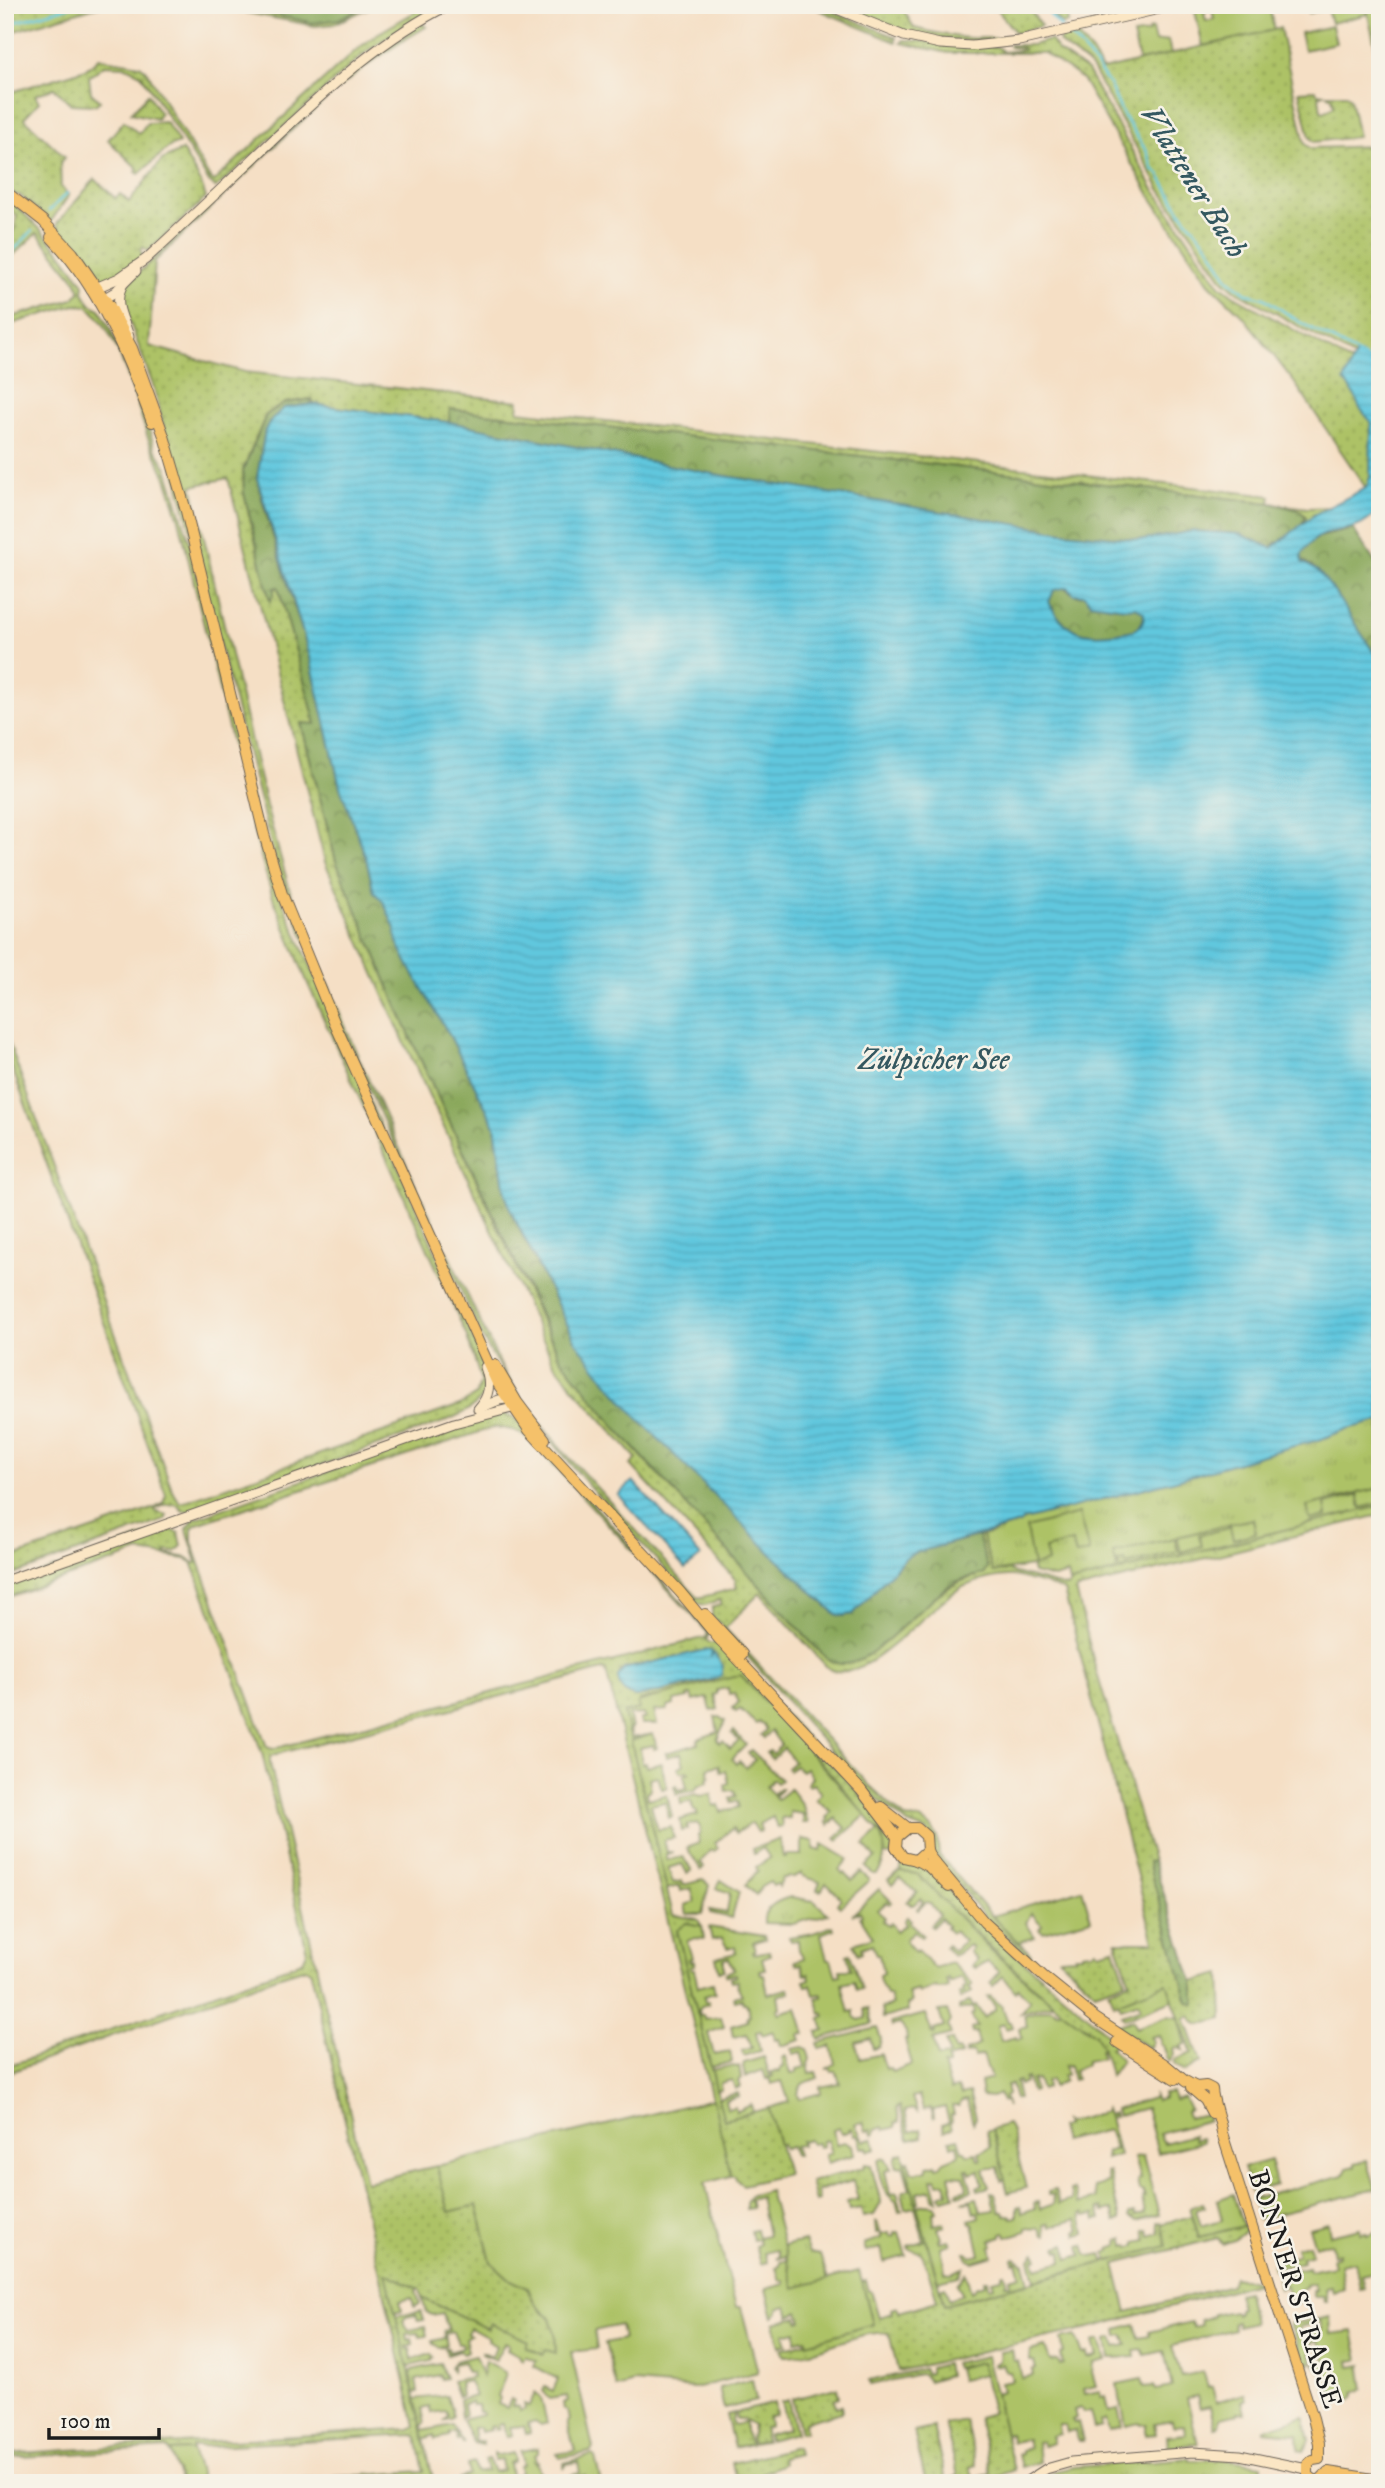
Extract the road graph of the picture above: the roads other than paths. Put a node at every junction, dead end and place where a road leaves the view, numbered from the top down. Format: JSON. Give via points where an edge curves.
{"nodes":[{"id":1,"x":449,"y":5,"type":"edge"},
{"id":2,"x":827,"y":5,"type":"edge"},
{"id":3,"x":1177,"y":5,"type":"edge"},
{"id":4,"x":8,"y":194,"type":"edge"},
{"id":5,"x":146,"y":259,"type":"junction"},
{"id":6,"x":122,"y":286,"type":"junction"},
{"id":7,"x":94,"y":288,"type":"junction"},
{"id":8,"x":102,"y":300,"type":"junction"},
{"id":9,"x":132,"y":348,"type":"junction"},
{"id":10,"x":172,"y":469,"type":"junction"},
{"id":11,"x":454,"y":1287,"type":"junction"},
{"id":12,"x":474,"y":1336,"type":"junction"},
{"id":13,"x":512,"y":1401,"type":"junction"},
{"id":14,"x":478,"y":1409,"type":"junction"},
{"id":15,"x":454,"y":1423,"type":"junction"},
{"id":16,"x":5,"y":1581,"type":"edge"},
{"id":17,"x":861,"y":1790,"type":"junction"},
{"id":18,"x":908,"y":1828,"type":"junction"},
{"id":19,"x":897,"y":1837,"type":"junction"},
{"id":20,"x":927,"y":1850,"type":"junction"},
{"id":21,"x":916,"y":1860,"type":"junction"},
{"id":22,"x":973,"y":1909,"type":"junction"},
{"id":23,"x":1319,"y":2459,"type":"junction"},
{"id":24,"x":1307,"y":2469,"type":"junction"},
{"id":25,"x":1328,"y":2472,"type":"junction"},
{"id":26,"x":1380,"y":2480,"type":"edge"},
{"id":27,"x":1024,"y":2483,"type":"edge"}],
"edges":[{"from":1,"to":5,"type":"street","via":[[395,35],[353,67]]},
{"from":2,"to":3,"type":"street","via":[[904,36],[940,44],[985,45]]},
{"from":4,"to":7,"type":"main road"},
{"from":5,"to":6,"type":"street"},
{"from":5,"to":7,"type":"street"},
{"from":6,"to":8,"type":"street"},
{"from":6,"to":9,"type":"street","via":[[118,307]]},
{"from":7,"to":8,"type":"main road"},
{"from":8,"to":9,"type":"main road"},
{"from":8,"to":10,"type":"main road"},
{"from":9,"to":10,"type":"main road"},
{"from":10,"to":11,"type":"main road","via":[[282,894],[335,1024]]},
{"from":11,"to":12,"type":"main road"},
{"from":11,"to":13,"type":"main road"},
{"from":12,"to":13,"type":"main road"},
{"from":12,"to":14,"type":"street","via":[[490,1385]]},
{"from":13,"to":14,"type":"street"},
{"from":13,"to":15,"type":"street"},
{"from":13,"to":17,"type":"main road","via":[[550,1453],[719,1628]]},
{"from":14,"to":15,"type":"street"},
{"from":15,"to":16,"type":"street"},
{"from":17,"to":18,"type":"main road"},
{"from":17,"to":19,"type":"main road"},
{"from":18,"to":19,"type":"main road"},
{"from":18,"to":20,"type":"main road","via":[[924,1833]]},
{"from":19,"to":21,"type":"main road","via":[[900,1855]]},
{"from":20,"to":21,"type":"main road"},
{"from":20,"to":22,"type":"main road","name":"BONNER STRASSE"},
{"from":21,"to":22,"type":"main road","name":"BONNER STRASSE"},
{"from":22,"to":23,"type":"main road","name":"BONNER STRASSE","via":[[1114,2040],[1205,2094],[1220,2118],[1313,2418]]},
{"from":23,"to":24,"type":"main road"},
{"from":23,"to":25,"type":"main road"},
{"from":24,"to":25,"type":"main road","via":[[1314,2480]]},
{"from":24,"to":27,"type":"street","via":[[1240,2455],[1193,2452],[1071,2462],[1046,2469]]},
{"from":25,"to":26,"type":"main road"}]}
